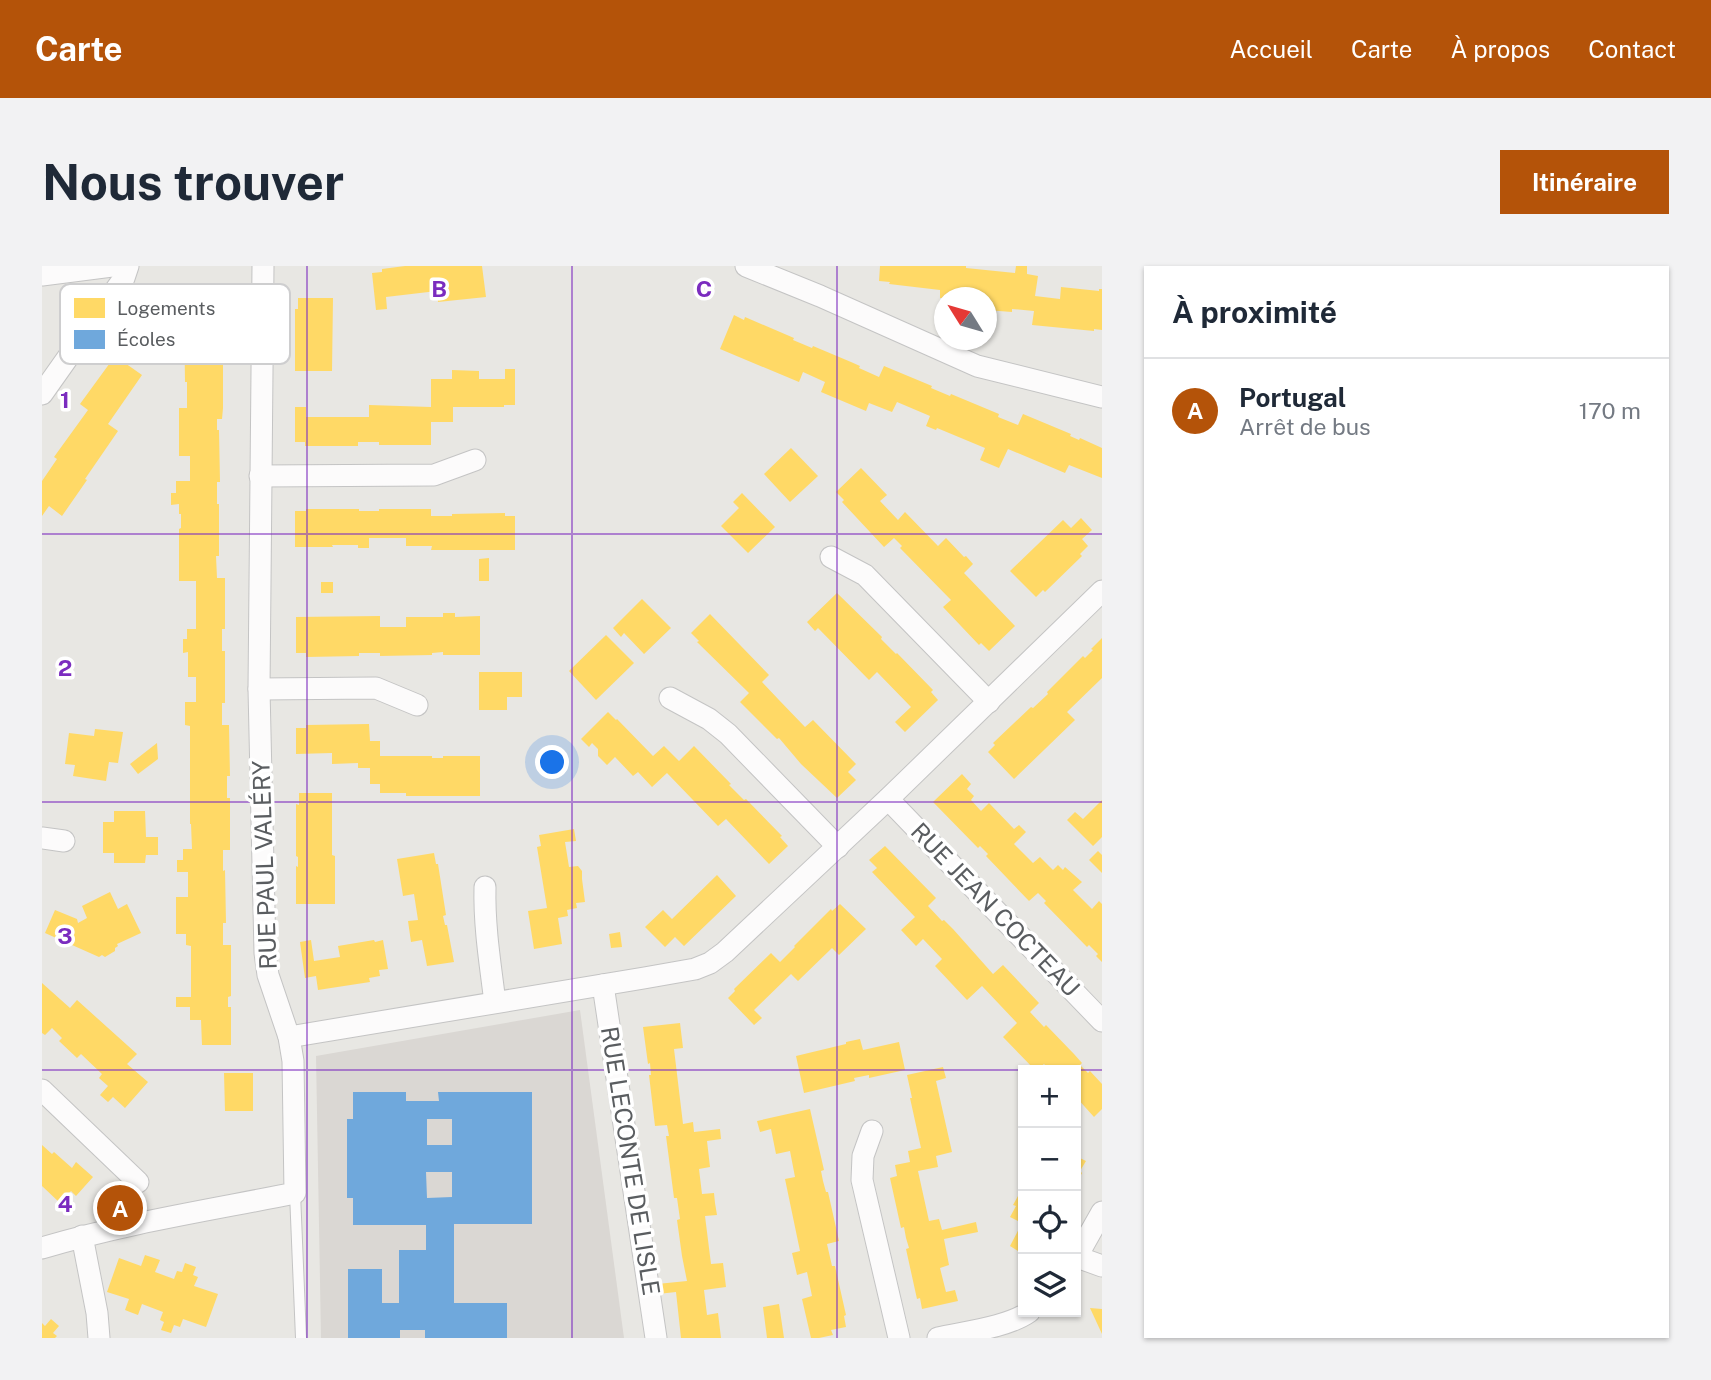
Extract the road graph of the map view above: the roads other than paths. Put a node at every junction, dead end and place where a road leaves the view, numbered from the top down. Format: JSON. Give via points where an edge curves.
{"nodes":[{"id":1,"x":112,"y":266,"type":"edge"},
{"id":2,"x":128,"y":266,"type":"edge"},
{"id":3,"x":263,"y":266,"type":"edge"},
{"id":4,"x":746,"y":266,"type":"edge"},
{"id":5,"x":42,"y":275,"type":"edge"},
{"id":6,"x":120,"y":284,"type":"edge"},
{"id":7,"x":263,"y":284,"type":"edge"},
{"id":8,"x":63,"y":364,"type":"edge"},
{"id":9,"x":262,"y":364,"type":"edge"},
{"id":10,"x":42,"y":394,"type":"edge"},
{"id":11,"x":1102,"y":397,"type":"edge"},
{"id":12,"x":475,"y":460,"type":"dead end"},
{"id":13,"x":260,"y":476,"type":"junction"},
{"id":14,"x":831,"y":557,"type":"dead end"},
{"id":15,"x":1102,"y":591,"type":"edge"},
{"id":16,"x":259,"y":689,"type":"junction"},
{"id":17,"x":670,"y":698,"type":"dead end"},
{"id":18,"x":989,"y":702,"type":"junction"},
{"id":19,"x":417,"y":705,"type":"dead end"},
{"id":20,"x":888,"y":799,"type":"junction"},
{"id":21,"x":42,"y":838,"type":"edge"},
{"id":22,"x":64,"y":841,"type":"dead end"},
{"id":23,"x":838,"y":847,"type":"junction"},
{"id":24,"x":485,"y":887,"type":"dead end"},
{"id":25,"x":603,"y":985,"type":"junction"},
{"id":26,"x":495,"y":1002,"type":"junction"},
{"id":27,"x":1102,"y":1021,"type":"edge"},
{"id":28,"x":289,"y":1037,"type":"junction"},
{"id":29,"x":42,"y":1090,"type":"edge"},
{"id":30,"x":872,"y":1131,"type":"dead end"},
{"id":31,"x":138,"y":1182,"type":"dead end"},
{"id":32,"x":295,"y":1193,"type":"junction"},
{"id":33,"x":1102,"y":1212,"type":"edge"},
{"id":34,"x":82,"y":1236,"type":"junction"},
{"id":35,"x":42,"y":1248,"type":"edge"},
{"id":36,"x":1078,"y":1254,"type":"edge"},
{"id":37,"x":1081,"y":1259,"type":"edge"},
{"id":38,"x":1102,"y":1266,"type":"edge"},
{"id":39,"x":1021,"y":1317,"type":"edge"},
{"id":40,"x":99,"y":1338,"type":"edge"},
{"id":41,"x":301,"y":1338,"type":"edge"},
{"id":42,"x":656,"y":1338,"type":"edge"},
{"id":43,"x":899,"y":1338,"type":"edge"},
{"id":44,"x":938,"y":1338,"type":"edge"}],
"edges":[{"from":1,"to":5,"type":"street"},
{"from":2,"to":6,"type":"street"},
{"from":3,"to":7,"type":"street","name":"RUE PAUL VALÉRY"},
{"from":4,"to":11,"type":"street","via":[[976,366]]},
{"from":8,"to":10,"type":"street"},
{"from":9,"to":13,"type":"street","name":"RUE PAUL VALÉRY"},
{"from":12,"to":13,"type":"street","via":[[434,475]]},
{"from":13,"to":16,"type":"street","name":"RUE PAUL VALÉRY"},
{"from":14,"to":18,"type":"street","via":[[864,575]]},
{"from":15,"to":18,"type":"street"},
{"from":16,"to":19,"type":"street","via":[[376,688]]},
{"from":16,"to":28,"type":"street","name":"RUE PAUL VALÉRY","via":[[265,953]]},
{"from":17,"to":23,"type":"street","via":[[728,734]]},
{"from":18,"to":20,"type":"street"},
{"from":20,"to":23,"type":"street"},
{"from":20,"to":27,"type":"street","name":"RUE JEAN COCTEAU"},
{"from":21,"to":22,"type":"street"},
{"from":23,"to":25,"type":"street","via":[[710,963]]},
{"from":24,"to":26,"type":"street"},
{"from":25,"to":26,"type":"street"},
{"from":25,"to":42,"type":"street","name":"RUE LECONTE DE LISLE"},
{"from":26,"to":28,"type":"street"},
{"from":28,"to":32,"type":"street","name":"RUE PAUL VALÉRY"},
{"from":29,"to":31,"type":"street"},
{"from":30,"to":43,"type":"street","via":[[863,1156],[862,1180]]},
{"from":32,"to":34,"type":"street"},
{"from":32,"to":41,"type":"lane"},
{"from":33,"to":36,"type":"street"},
{"from":34,"to":35,"type":"street"},
{"from":34,"to":40,"type":"street"},
{"from":37,"to":38,"type":"street"},
{"from":39,"to":44,"type":"street"}]}
